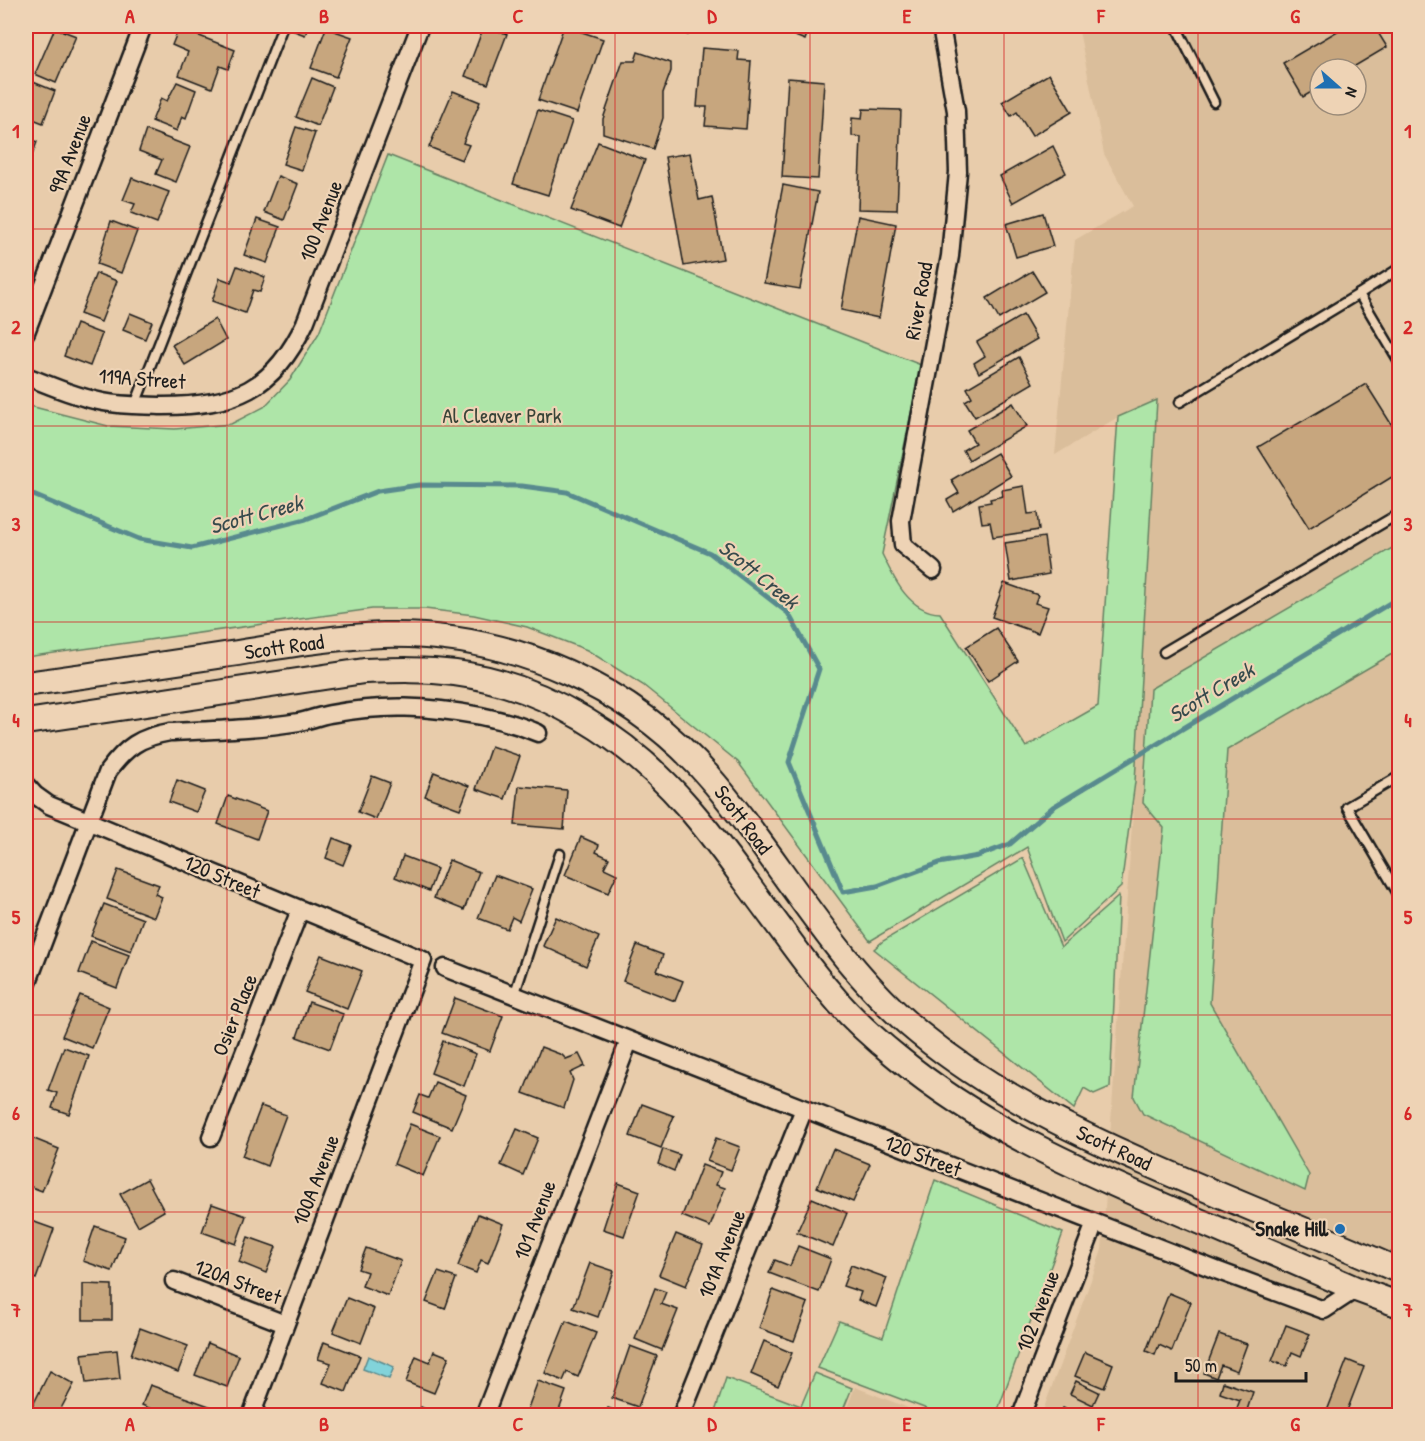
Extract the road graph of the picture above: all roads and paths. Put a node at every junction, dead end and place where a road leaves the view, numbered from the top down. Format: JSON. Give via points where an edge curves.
{"nodes":[{"id":1,"x":143,"y":26,"type":"edge"},
{"id":2,"x":283,"y":26,"type":"edge"},
{"id":3,"x":420,"y":26,"type":"edge"},
{"id":4,"x":941,"y":26,"type":"edge"},
{"id":5,"x":1176,"y":26,"type":"edge"},
{"id":6,"x":1214,"y":102,"type":"dead end"},
{"id":7,"x":1400,"y":268,"type":"edge"},
{"id":8,"x":1359,"y":294,"type":"junction"},
{"id":9,"x":26,"y":332,"type":"edge"},
{"id":10,"x":1400,"y":363,"type":"edge"},
{"id":11,"x":26,"y":376,"type":"edge"},
{"id":12,"x":222,"y":400,"type":"joint"},
{"id":13,"x":1180,"y":402,"type":"dead end"},
{"id":14,"x":135,"y":405,"type":"junction"},
{"id":15,"x":1400,"y":513,"type":"edge"},
{"id":16,"x":933,"y":570,"type":"dead end"},
{"id":17,"x":1164,"y":652,"type":"dead end"},
{"id":18,"x":26,"y":684,"type":"edge"},
{"id":19,"x":26,"y":722,"type":"edge"},
{"id":20,"x":538,"y":733,"type":"dead end"},
{"id":21,"x":1400,"y":776,"type":"edge"},
{"id":22,"x":26,"y":785,"type":"edge"},
{"id":23,"x":89,"y":821,"type":"junction"},
{"id":24,"x":560,"y":854,"type":"dead end"},
{"id":25,"x":1400,"y":897,"type":"edge"},
{"id":26,"x":300,"y":910,"type":"junction"},
{"id":27,"x":423,"y":960,"type":"joint"},
{"id":28,"x":445,"y":968,"type":"dead end"},
{"id":29,"x":26,"y":987,"type":"edge"},
{"id":30,"x":514,"y":996,"type":"junction"},
{"id":31,"x":630,"y":1041,"type":"junction"},
{"id":32,"x":804,"y":1109,"type":"junction"},
{"id":33,"x":211,"y":1137,"type":"dead end"},
{"id":34,"x":1095,"y":1223,"type":"junction"},
{"id":35,"x":1400,"y":1271,"type":"edge"},
{"id":36,"x":174,"y":1281,"type":"dead end"},
{"id":37,"x":1356,"y":1289,"type":"junction"},
{"id":38,"x":1400,"y":1305,"type":"edge"},
{"id":39,"x":285,"y":1324,"type":"junction"},
{"id":40,"x":251,"y":1416,"type":"edge"},
{"id":41,"x":484,"y":1416,"type":"edge"},
{"id":42,"x":681,"y":1416,"type":"edge"},
{"id":43,"x":1021,"y":1416,"type":"edge"}],
"edges":[{"from":1,"to":9,"type":"street","name":"99A Avenue"},
{"from":2,"to":14,"type":"lane"},
{"from":3,"to":12,"type":"street","name":"100 Avenue","via":[[302,330],[281,363],[261,382]]},
{"from":4,"to":16,"type":"street","name":"River Road","via":[[956,111],[958,172],[950,256],[901,521],[903,545]]},
{"from":5,"to":6,"type":"lane"},
{"from":7,"to":8,"type":"lane"},
{"from":8,"to":10,"type":"lane"},
{"from":8,"to":13,"type":"lane"},
{"from":11,"to":14,"type":"street","name":"119A Street","via":[[87,398]]},
{"from":12,"to":14,"type":"street","name":"119A Street","via":[[191,405]]},
{"from":15,"to":17,"type":"lane"},
{"from":18,"to":35,"type":"main road","name":"Scott Road","via":[[386,635],[496,647],[549,664],[623,702],[696,762],[853,965],[918,1032],[993,1085],[1117,1151]]},
{"from":19,"to":37,"type":"main road","name":"Scott Road","via":[[311,677],[414,669],[486,679],[554,703],[626,747],[659,776],[716,842],[827,990],[897,1057],[980,1114],[1069,1164]]},
{"from":20,"to":23,"type":"street","via":[[511,722],[464,713],[429,707],[393,707],[267,726],[155,735],[129,746],[108,771]]},
{"from":21,"to":25,"type":"lane","via":[[1347,807]]},
{"from":22,"to":23,"type":"street","name":"120 Street","via":[[49,805]]},
{"from":23,"to":26,"type":"street","name":"120 Street"},
{"from":23,"to":29,"type":"street"},
{"from":24,"to":30,"type":"lane"},
{"from":26,"to":27,"type":"street","name":"120 Street"},
{"from":26,"to":33,"type":"street","name":"Osier Place"},
{"from":27,"to":39,"type":"street","name":"100A Avenue"},
{"from":28,"to":30,"type":"street","name":"120 Street"},
{"from":30,"to":31,"type":"street","name":"120 Street"},
{"from":31,"to":32,"type":"street","name":"120 Street"},
{"from":31,"to":41,"type":"street","name":"101 Avenue"},
{"from":32,"to":34,"type":"street","name":"120 Street"},
{"from":32,"to":42,"type":"street","name":"101A Avenue"},
{"from":34,"to":37,"type":"street","name":"120 Street","via":[[1324,1310]]},
{"from":34,"to":43,"type":"street","name":"102 Avenue"},
{"from":36,"to":39,"type":"street","name":"120A Street"},
{"from":37,"to":38,"type":"main road"},
{"from":39,"to":40,"type":"street","name":"100A Avenue"}]}
